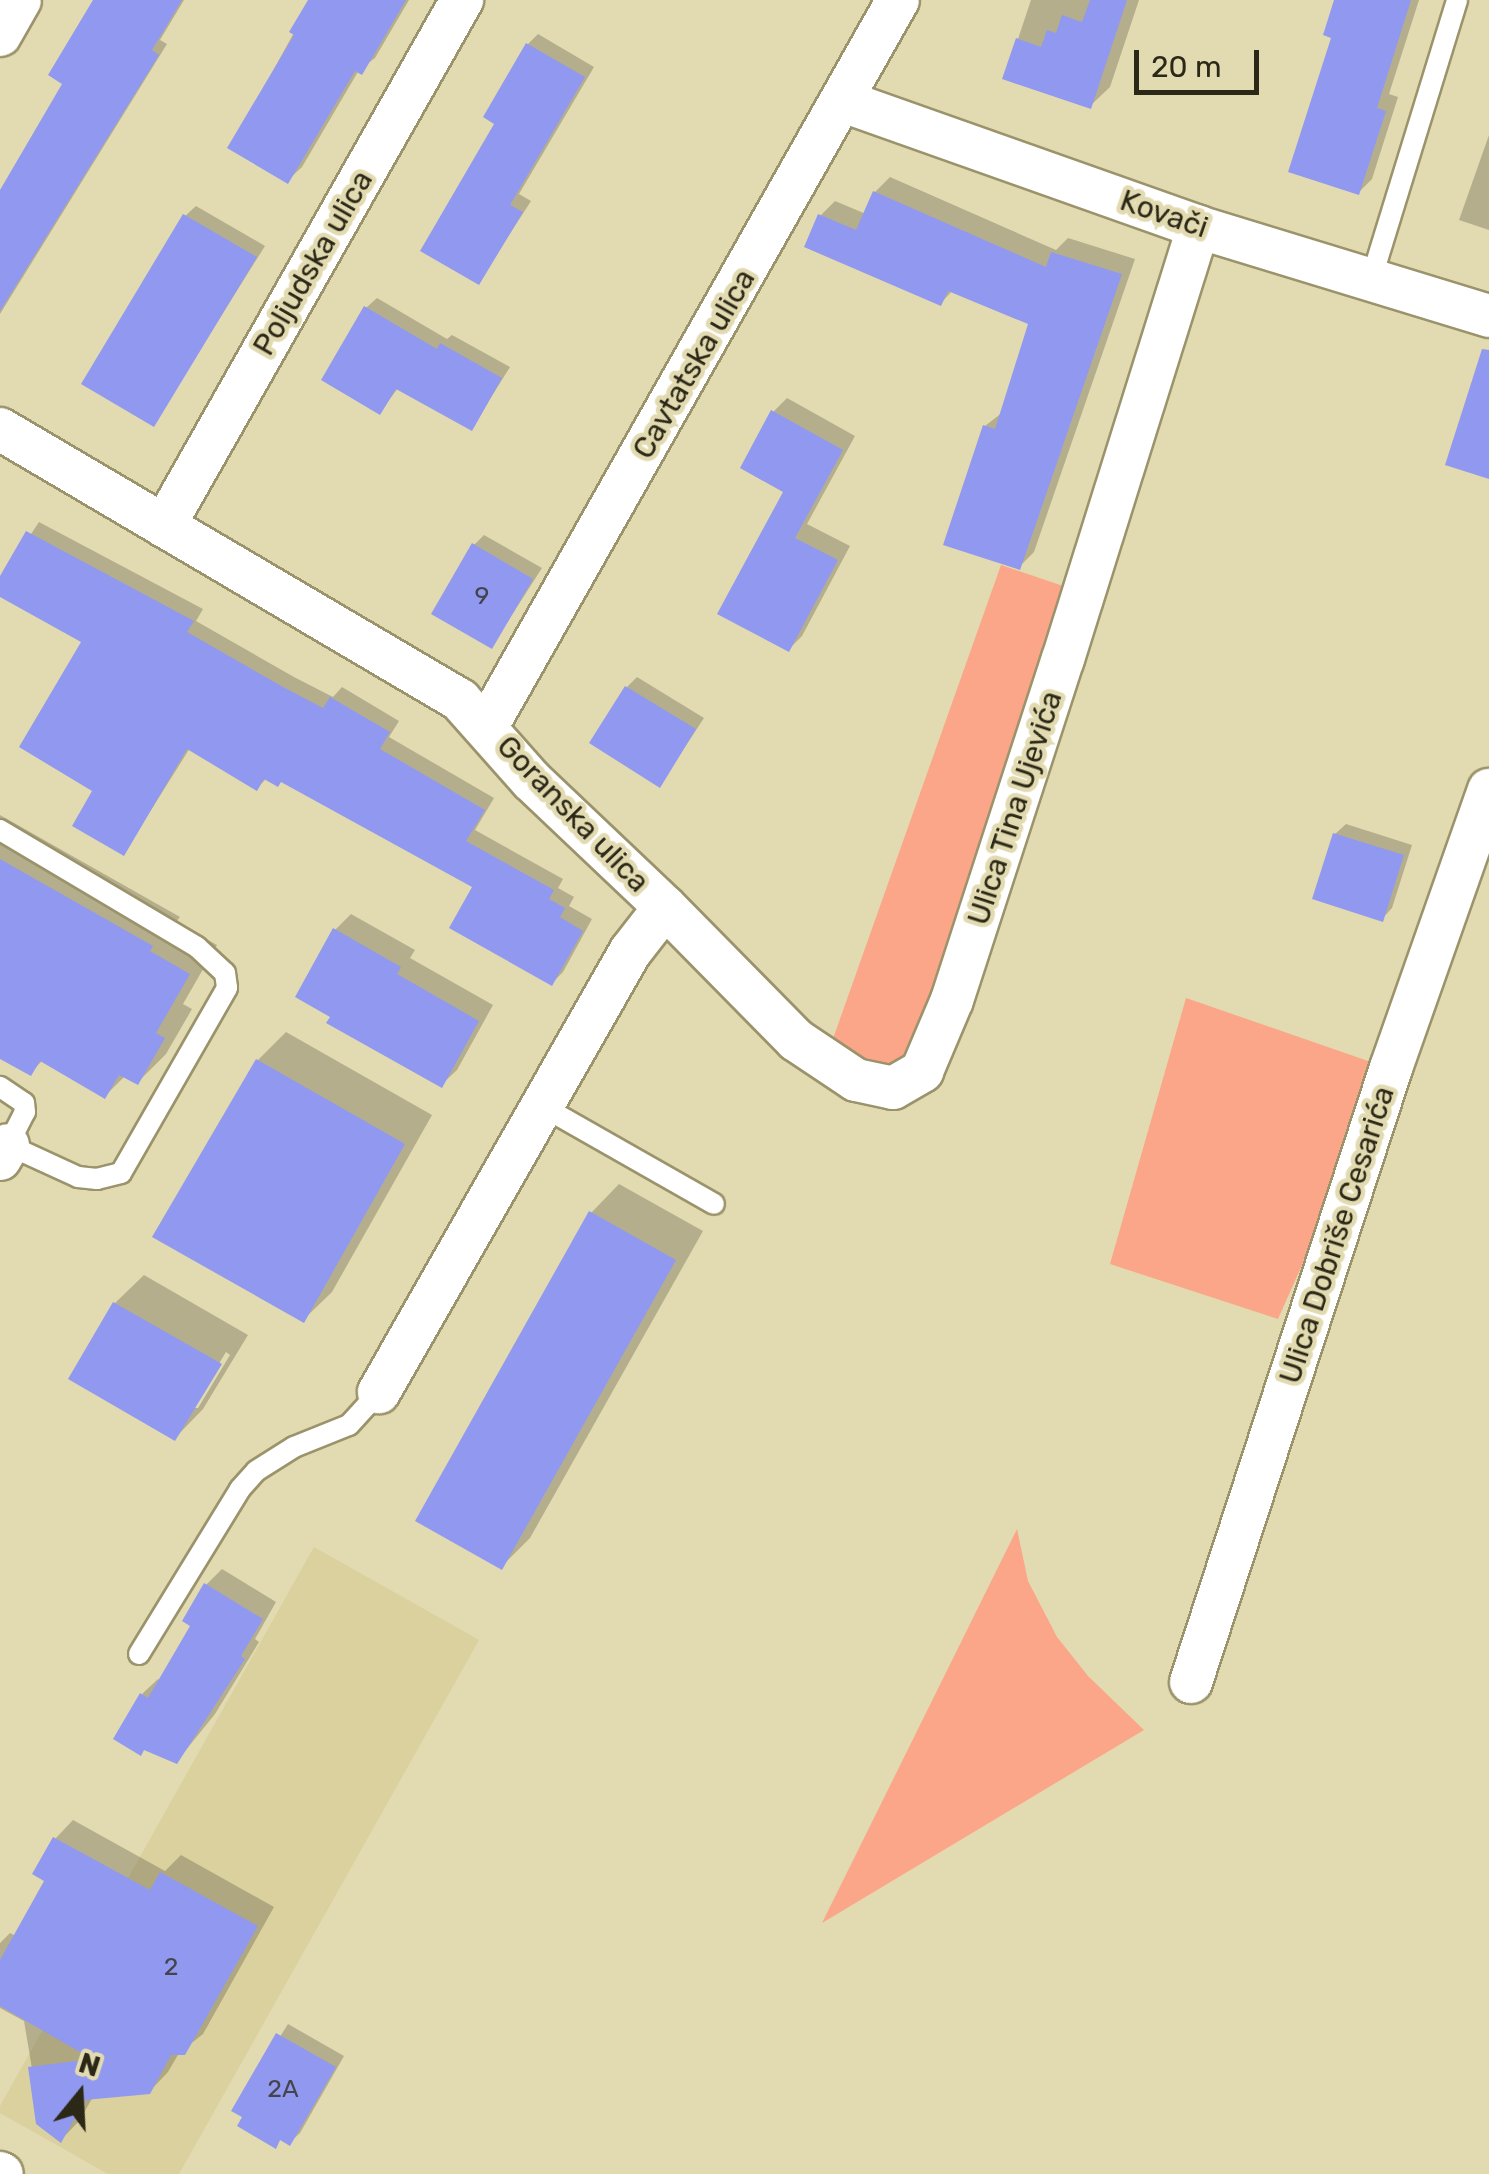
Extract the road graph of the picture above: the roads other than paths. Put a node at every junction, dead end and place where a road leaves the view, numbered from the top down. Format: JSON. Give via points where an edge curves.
{"nodes":[{"id":1,"x":20,"y":0,"type":"edge"},
{"id":2,"x":462,"y":0,"type":"edge"},
{"id":3,"x":898,"y":0,"type":"edge"},
{"id":4,"x":1457,"y":0,"type":"edge"},
{"id":5,"x":0,"y":35,"type":"edge"},
{"id":6,"x":843,"y":102,"type":"junction"},
{"id":7,"x":1198,"y":227,"type":"junction"},
{"id":8,"x":1372,"y":280,"type":"junction"},
{"id":9,"x":1489,"y":316,"type":"edge"},
{"id":10,"x":0,"y":430,"type":"edge"},
{"id":11,"x":164,"y":526,"type":"junction"},
{"id":12,"x":487,"y":726,"type":"junction"},
{"id":13,"x":1489,"y":790,"type":"edge"},
{"id":14,"x":0,"y":830,"type":"edge"},
{"id":15,"x":665,"y":907,"type":"junction"},
{"id":16,"x":0,"y":1088,"type":"edge"},
{"id":17,"x":540,"y":1105,"type":"junction"},
{"id":18,"x":4,"y":1152,"type":"edge"},
{"id":19,"x":714,"y":1204,"type":"dead end"},
{"id":20,"x":378,"y":1392,"type":"joint"},
{"id":21,"x":139,"y":1654,"type":"dead end"},
{"id":22,"x":1191,"y":1682,"type":"dead end"}],
"edges":[{"from":1,"to":5,"type":"street"},
{"from":2,"to":11,"type":"street","name":"Poljudska ulica"},
{"from":3,"to":6,"type":"street","name":"Cavtatska ulica"},
{"from":4,"to":8,"type":"lane"},
{"from":6,"to":7,"type":"street","name":"Kovači"},
{"from":6,"to":12,"type":"street","name":"Cavtatska ulica"},
{"from":7,"to":8,"type":"street","name":"Kovači"},
{"from":7,"to":15,"type":"street","name":"Ulica Tina Ujevića","via":[[952,1000],[922,1071],[892,1088],[856,1080],[796,1040]]},
{"from":8,"to":9,"type":"street","name":"Kovači"},
{"from":10,"to":11,"type":"street","name":"Goranska ulica"},
{"from":11,"to":12,"type":"street","name":"Goranska ulica","via":[[460,700]]},
{"from":12,"to":15,"type":"street","name":"Goranska ulica","via":[[530,780]]},
{"from":13,"to":22,"type":"street","name":"Ulica Dobriše Cesarića"},
{"from":14,"to":18,"type":"lane","via":[[197,946],[225,973],[228,988],[122,1174],[78,1177]]},
{"from":15,"to":17,"type":"street","name":"Goranska ulica","via":[[630,952]]},
{"from":16,"to":18,"type":"lane","via":[[24,1104]]},
{"from":17,"to":19,"type":"lane"},
{"from":17,"to":20,"type":"street","name":"Goranska ulica"},
{"from":20,"to":21,"type":"lane","via":[[349,1425],[294,1447],[240,1489]]}]}
